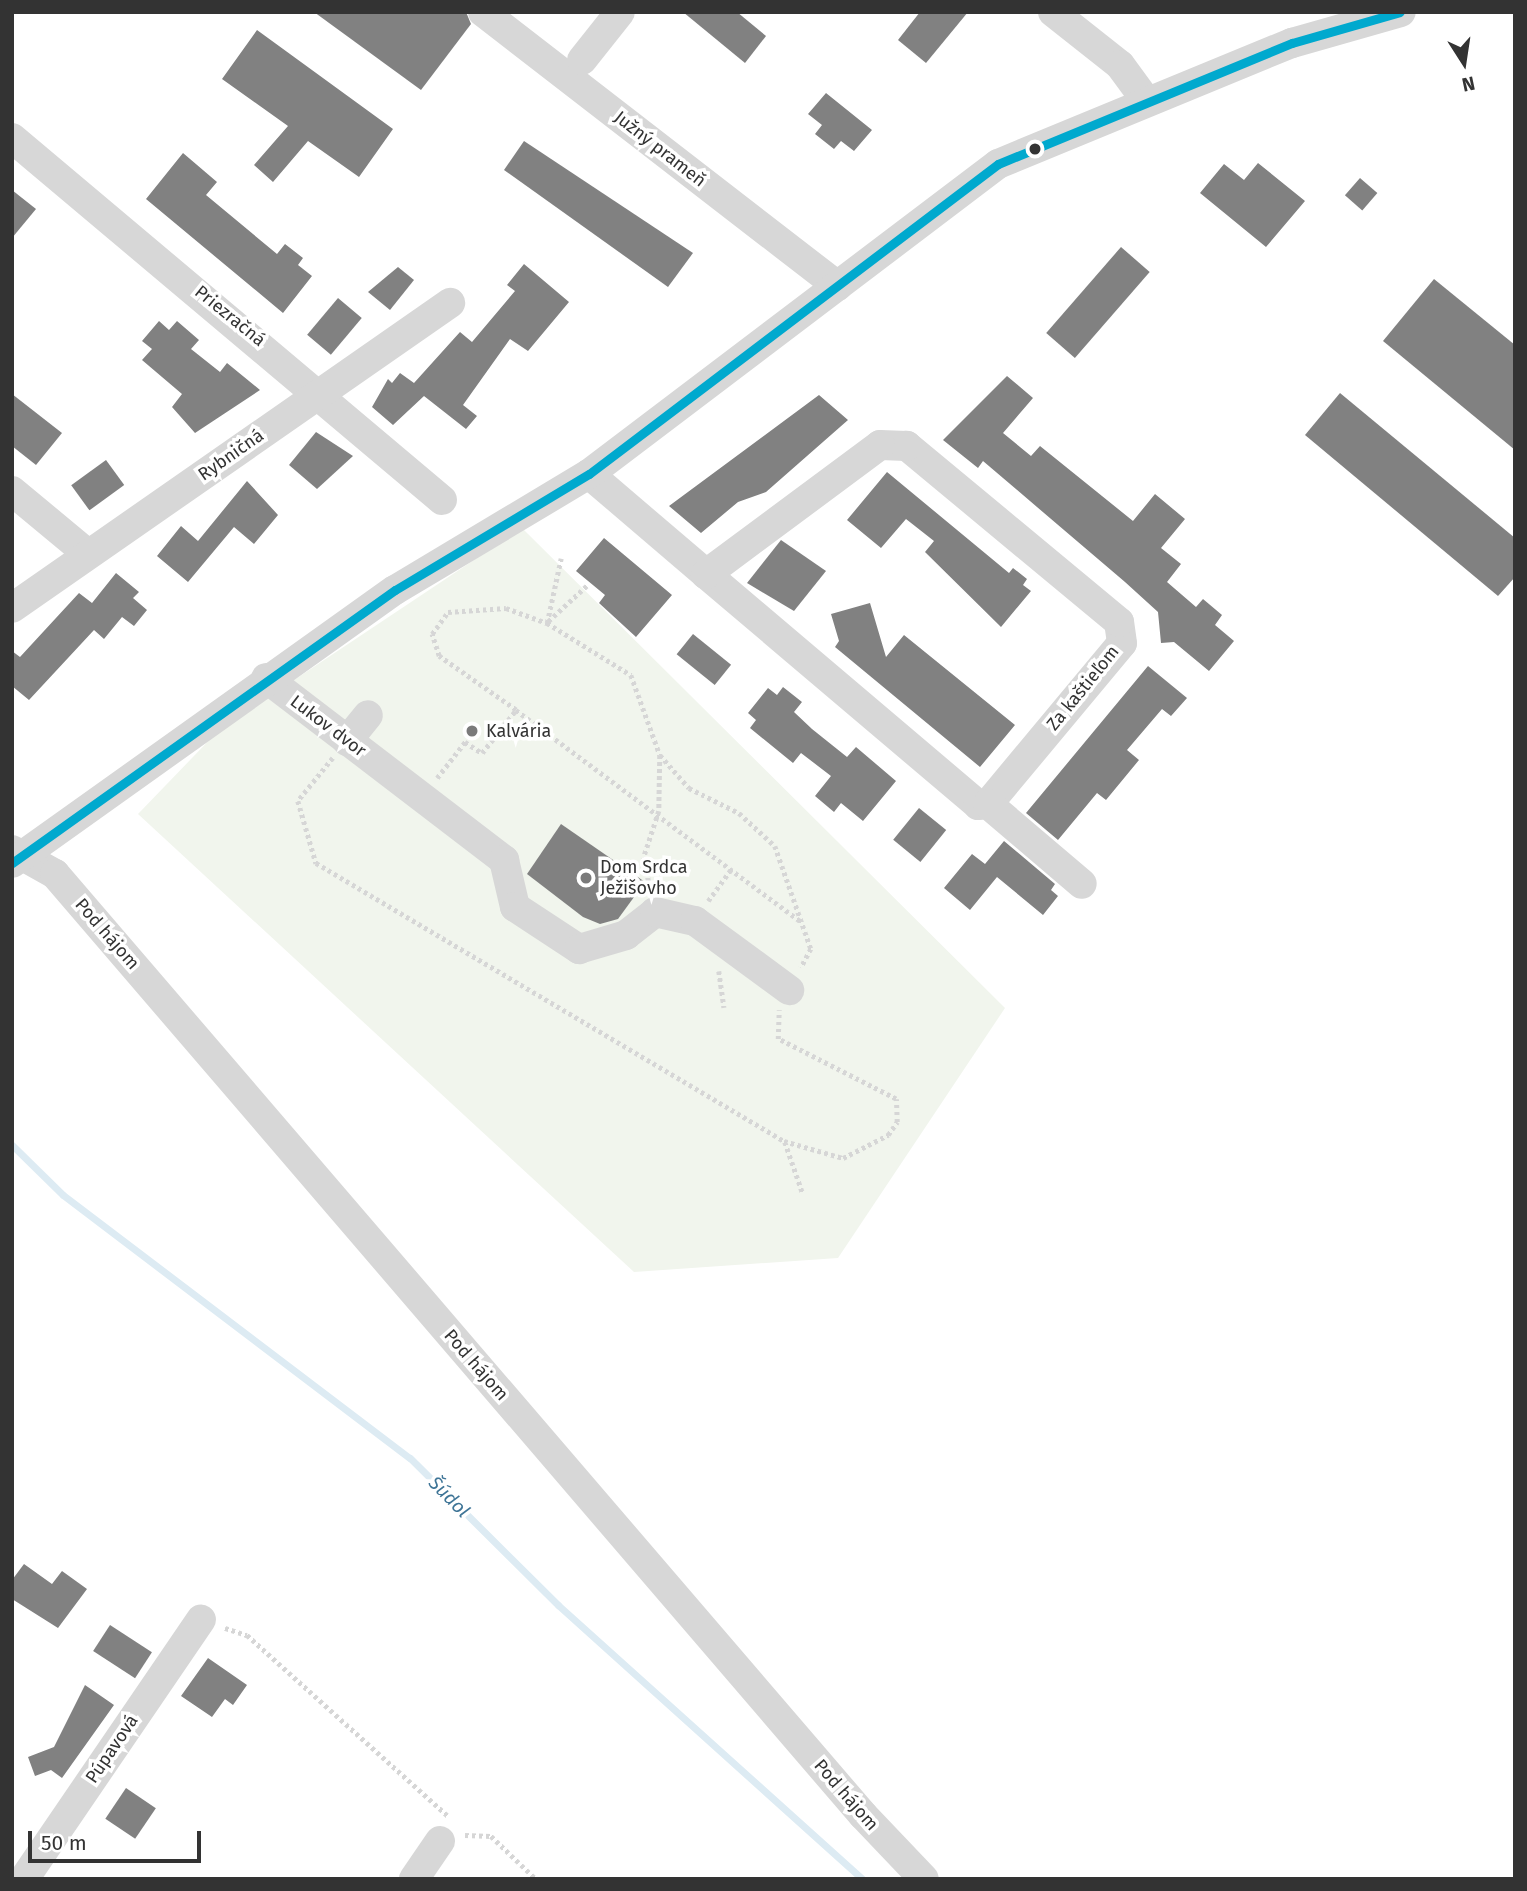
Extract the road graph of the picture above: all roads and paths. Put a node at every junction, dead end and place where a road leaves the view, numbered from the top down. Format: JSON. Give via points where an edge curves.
{"nodes":[{"id":1,"x":483,"y":12,"type":"edge"},
{"id":2,"x":620,"y":12,"type":"edge"},
{"id":3,"x":1053,"y":12,"type":"edge"},
{"id":4,"x":1401,"y":12,"type":"edge"},
{"id":5,"x":582,"y":60,"type":"dead end"},
{"id":6,"x":1145,"y":99,"type":"junction"},
{"id":7,"x":12,"y":138,"type":"edge"},
{"id":8,"x":837,"y":286,"type":"junction"},
{"id":9,"x":450,"y":303,"type":"dead end"},
{"id":10,"x":321,"y":392,"type":"junction"},
{"id":11,"x":589,"y":474,"type":"junction"},
{"id":12,"x":12,"y":491,"type":"edge"},
{"id":13,"x":442,"y":500,"type":"dead end"},
{"id":14,"x":88,"y":554,"type":"junction"},
{"id":15,"x":561,"y":558,"type":"dead end"},
{"id":16,"x":706,"y":574,"type":"junction"},
{"id":17,"x":587,"y":586,"type":"dead end"},
{"id":18,"x":12,"y":608,"type":"edge"},
{"id":19,"x":547,"y":623,"type":"junction"},
{"id":20,"x":266,"y":678,"type":"junction"},
{"id":21,"x":516,"y":710,"type":"junction"},
{"id":22,"x":368,"y":715,"type":"dead end"},
{"id":23,"x":347,"y":741,"type":"junction"},
{"id":24,"x":660,"y":755,"type":"junction"},
{"id":25,"x":422,"y":798,"type":"junction"},
{"id":26,"x":988,"y":804,"type":"junction"},
{"id":27,"x":659,"y":811,"type":"junction"},
{"id":28,"x":17,"y":856,"type":"edge"},
{"id":29,"x":732,"y":868,"type":"junction"},
{"id":30,"x":1082,"y":884,"type":"dead end"},
{"id":31,"x":655,"y":912,"type":"junction"},
{"id":32,"x":695,"y":920,"type":"junction"},
{"id":33,"x":802,"y":922,"type":"junction"},
{"id":34,"x":789,"y":990,"type":"junction"},
{"id":35,"x":785,"y":1141,"type":"junction"},
{"id":36,"x":803,"y":1194,"type":"dead end"},
{"id":37,"x":201,"y":1620,"type":"joint"},
{"id":38,"x":451,"y":1834,"type":"junction"},
{"id":39,"x":24,"y":1879,"type":"edge"},
{"id":40,"x":414,"y":1879,"type":"edge"},
{"id":41,"x":536,"y":1879,"type":"edge"},
{"id":42,"x":924,"y":1879,"type":"edge"}],
"edges":[{"from":1,"to":8,"type":"street","name":"Južný prameň"},
{"from":2,"to":5,"type":"street"},
{"from":3,"to":6,"type":"street","via":[[1120,65]]},
{"from":4,"to":6,"type":"street","via":[[1292,43]]},
{"from":6,"to":8,"type":"street","via":[[998,164]]},
{"from":7,"to":10,"type":"street","name":"Priezračná"},
{"from":8,"to":11,"type":"street"},
{"from":9,"to":10,"type":"street","name":"Rybničná"},
{"from":10,"to":13,"type":"street","name":"Priezračná"},
{"from":10,"to":14,"type":"street","name":"Rybničná"},
{"from":11,"to":16,"type":"street"},
{"from":11,"to":20,"type":"street","via":[[395,590]]},
{"from":12,"to":14,"type":"street"},
{"from":14,"to":18,"type":"street","name":"Rybničná"},
{"from":15,"to":19,"type":"path"},
{"from":16,"to":26,"type":"street","via":[[978,804]]},
{"from":16,"to":26,"type":"street","name":"Za kaštieľom","via":[[880,445],[907,446],[1119,622],[1122,643]]},
{"from":17,"to":19,"type":"path"},
{"from":19,"to":21,"type":"path","via":[[506,608],[448,612],[432,634],[439,656]]},
{"from":19,"to":24,"type":"path","via":[[631,675]]},
{"from":20,"to":23,"type":"street","name":"Lukov dvor"},
{"from":20,"to":28,"type":"street"},
{"from":21,"to":25,"type":"path","via":[[482,753],[465,742]]},
{"from":21,"to":27,"type":"path"},
{"from":22,"to":23,"type":"street"},
{"from":23,"to":25,"type":"street","name":"Lukov dvor"},
{"from":23,"to":35,"type":"path","via":[[298,801],[316,863]]},
{"from":24,"to":27,"type":"path"},
{"from":24,"to":33,"type":"path","via":[[689,788],[739,813],[775,846]]},
{"from":25,"to":31,"type":"street","name":"Lukov dvor","via":[[503,860],[515,907],[579,949],[626,935]]},
{"from":26,"to":30,"type":"street"},
{"from":27,"to":29,"type":"path"},
{"from":27,"to":31,"type":"path","via":[[644,857]]},
{"from":28,"to":42,"type":"street","name":"Pod hájom","via":[[55,874],[863,1815]]},
{"from":29,"to":32,"type":"path"},
{"from":29,"to":33,"type":"path"},
{"from":31,"to":32,"type":"street"},
{"from":32,"to":34,"type":"street"},
{"from":33,"to":34,"type":"path","via":[[811,949]]},
{"from":34,"to":35,"type":"path","via":[[775,1020],[778,1039],[896,1099],[897,1122],[888,1135],[843,1158]]},
{"from":35,"to":36,"type":"path"},
{"from":37,"to":38,"type":"path","via":[[247,1635],[389,1757]]},
{"from":37,"to":39,"type":"street","name":"Púpavová"},
{"from":38,"to":40,"type":"street"},
{"from":38,"to":41,"type":"path","via":[[491,1836]]}]}
